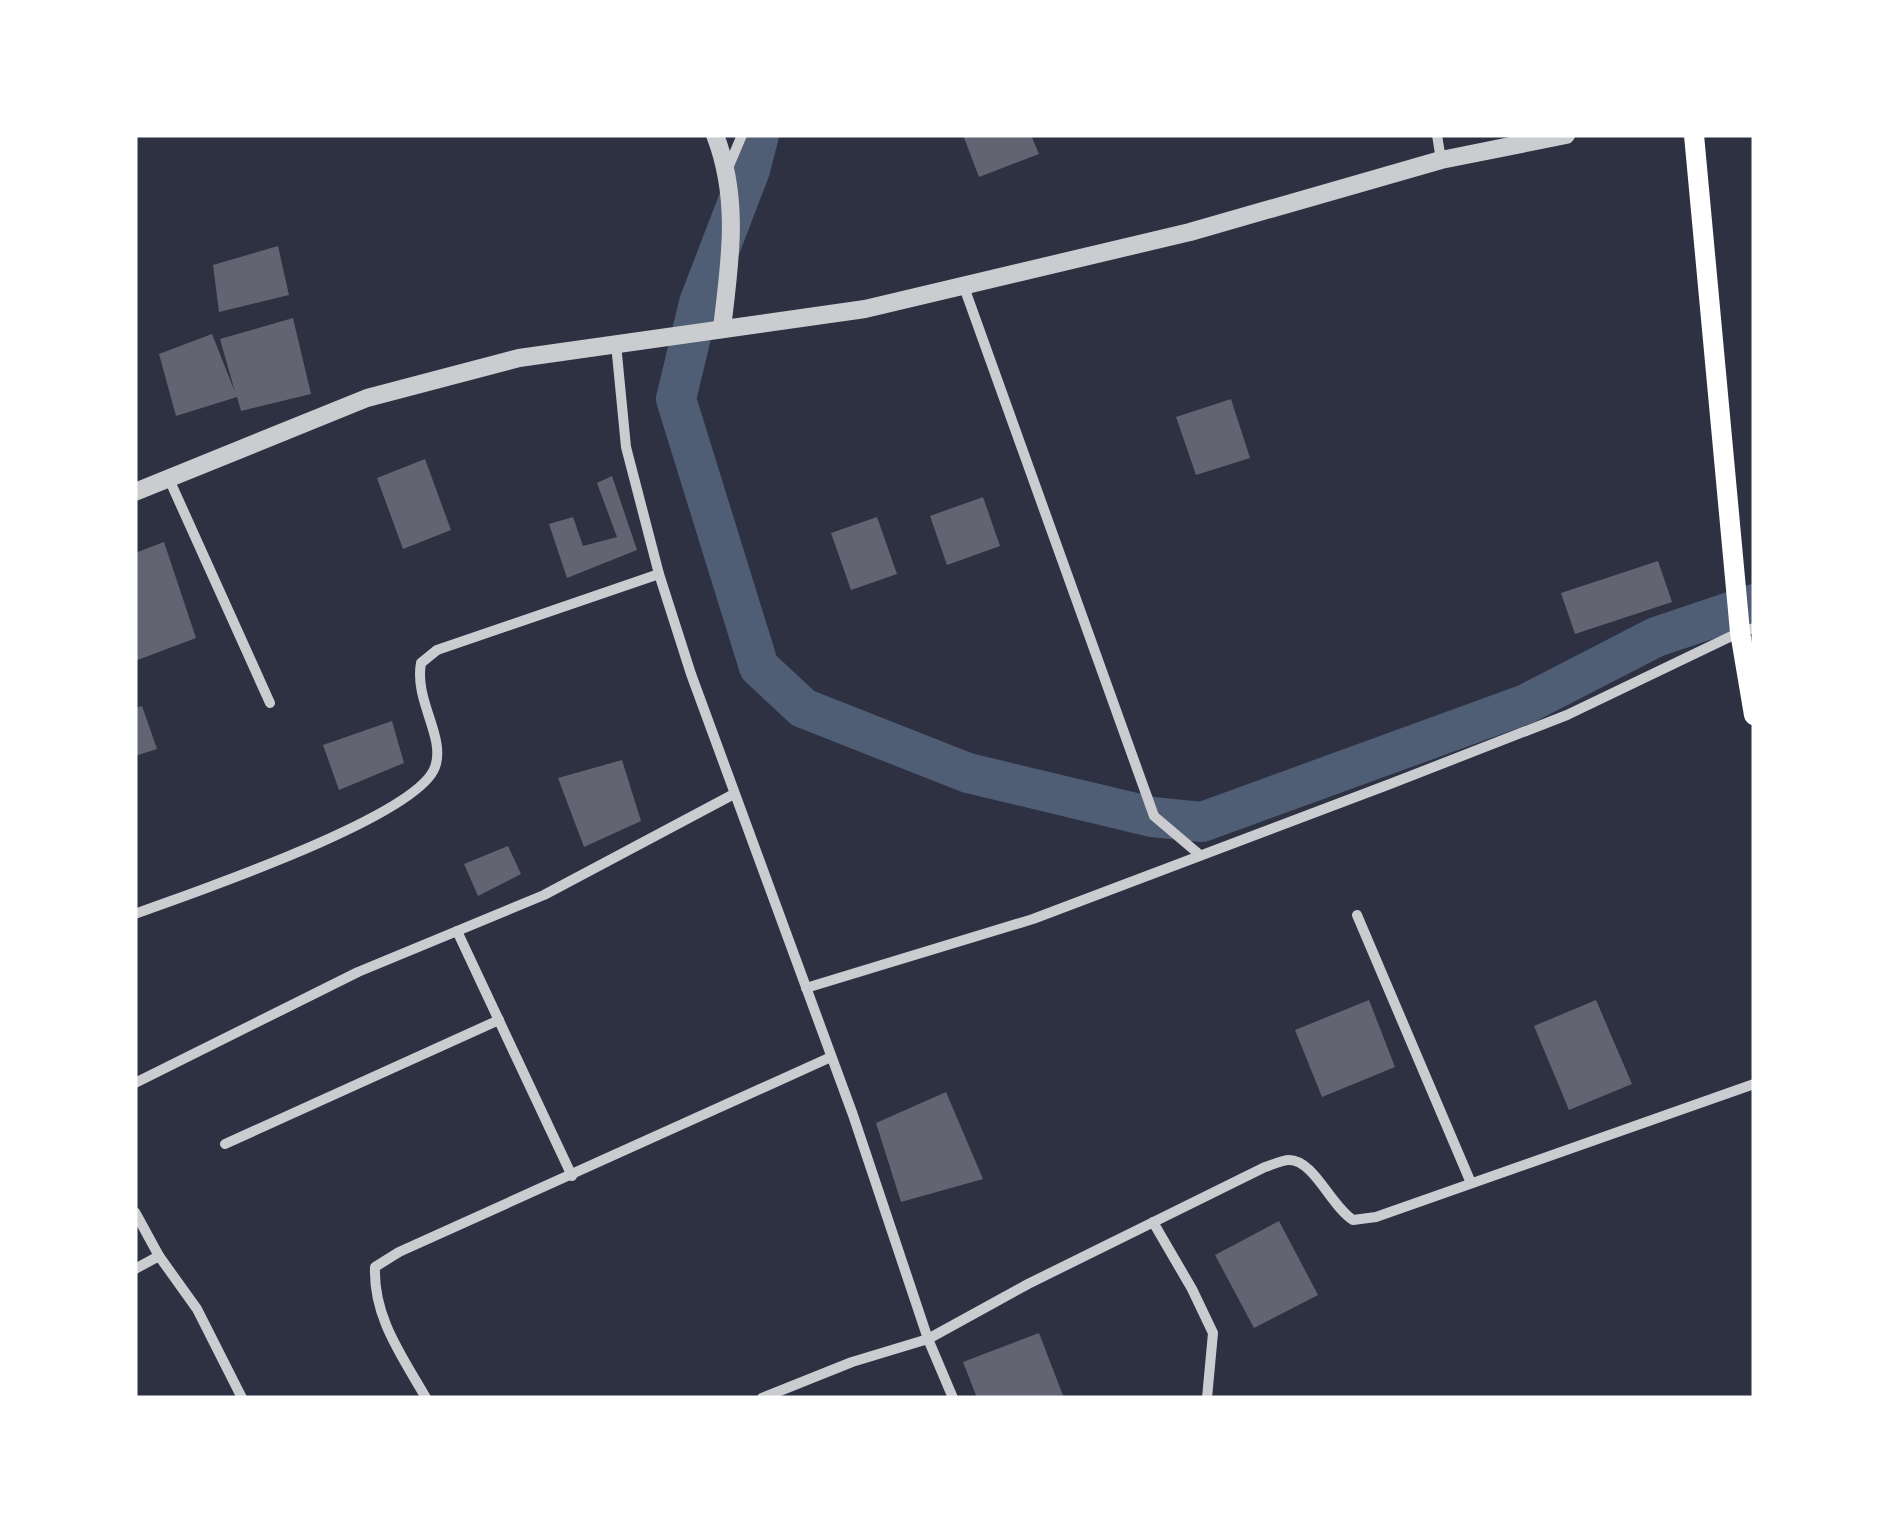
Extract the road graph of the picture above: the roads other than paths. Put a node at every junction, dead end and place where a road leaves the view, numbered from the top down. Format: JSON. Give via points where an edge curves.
{"nodes":[{"id":1,"x":714,"y":135,"type":"edge"},
{"id":2,"x":742,"y":135,"type":"edge"},
{"id":3,"x":1436,"y":135,"type":"edge"},
{"id":4,"x":1566,"y":135,"type":"edge"},
{"id":5,"x":1694,"y":135,"type":"edge"},
{"id":6,"x":1442,"y":160,"type":"junction"},
{"id":7,"x":728,"y":168,"type":"junction"},
{"id":8,"x":964,"y":286,"type":"junction"},
{"id":9,"x":719,"y":329,"type":"junction"},
{"id":10,"x":616,"y":344,"type":"junction"},
{"id":11,"x":169,"y":479,"type":"junction"},
{"id":12,"x":135,"y":492,"type":"edge"},
{"id":13,"x":659,"y":574,"type":"junction"},
{"id":14,"x":1745,"y":627,"type":"edge"},
{"id":15,"x":270,"y":703,"type":"dead end"},
{"id":16,"x":1754,"y":715,"type":"edge"},
{"id":17,"x":734,"y":794,"type":"junction"},
{"id":18,"x":1200,"y":855,"type":"junction"},
{"id":19,"x":135,"y":914,"type":"edge"},
{"id":20,"x":1357,"y":915,"type":"dead end"},
{"id":21,"x":457,"y":930,"type":"junction"},
{"id":22,"x":806,"y":988,"type":"junction"},
{"id":23,"x":499,"y":1020,"type":"junction"},
{"id":24,"x":831,"y":1057,"type":"junction"},
{"id":25,"x":135,"y":1083,"type":"edge"},
{"id":26,"x":1754,"y":1084,"type":"edge"},
{"id":27,"x":225,"y":1144,"type":"dead end"},
{"id":28,"x":572,"y":1176,"type":"junction"},
{"id":29,"x":1471,"y":1183,"type":"junction"},
{"id":30,"x":135,"y":1212,"type":"edge"},
{"id":31,"x":1153,"y":1222,"type":"junction"},
{"id":32,"x":160,"y":1256,"type":"junction"},
{"id":33,"x":135,"y":1269,"type":"edge"},
{"id":34,"x":928,"y":1340,"type":"junction"},
{"id":35,"x":242,"y":1398,"type":"edge"},
{"id":36,"x":426,"y":1398,"type":"edge"},
{"id":37,"x":762,"y":1398,"type":"edge"},
{"id":38,"x":953,"y":1398,"type":"edge"},
{"id":39,"x":1207,"y":1398,"type":"edge"}],
"edges":[{"from":1,"to":7,"type":"street"},
{"from":2,"to":7,"type":"street"},
{"from":3,"to":6,"type":"street"},
{"from":4,"to":6,"type":"street"},
{"from":5,"to":14,"type":"main road"},
{"from":6,"to":8,"type":"street","via":[[1190,232]]},
{"from":7,"to":9,"type":"street","via":[[732,245]]},
{"from":8,"to":9,"type":"street","via":[[865,309]]},
{"from":8,"to":18,"type":"street","via":[[1154,816]]},
{"from":9,"to":10,"type":"street"},
{"from":10,"to":11,"type":"street","via":[[520,358],[367,398]]},
{"from":10,"to":13,"type":"street","via":[[626,447]]},
{"from":11,"to":12,"type":"street"},
{"from":11,"to":15,"type":"street"},
{"from":13,"to":17,"type":"street"},
{"from":13,"to":19,"type":"street","via":[[437,650],[421,663],[418,682],[438,746],[424,784],[372,818],[284,860]]},
{"from":14,"to":16,"type":"main road"},
{"from":14,"to":18,"type":"street","via":[[1567,715]]},
{"from":17,"to":21,"type":"street","via":[[544,895]]},
{"from":17,"to":22,"type":"street"},
{"from":18,"to":22,"type":"street","via":[[1032,919]]},
{"from":20,"to":29,"type":"street"},
{"from":21,"to":23,"type":"street"},
{"from":21,"to":25,"type":"street"},
{"from":22,"to":24,"type":"street"},
{"from":23,"to":27,"type":"street"},
{"from":23,"to":28,"type":"street"},
{"from":24,"to":28,"type":"street"},
{"from":24,"to":34,"type":"street"},
{"from":26,"to":29,"type":"street"},
{"from":28,"to":36,"type":"street","via":[[375,1268],[374,1294],[387,1330]]},
{"from":29,"to":31,"type":"street","via":[[1353,1220],[1338,1210],[1309,1167],[1290,1160]]},
{"from":30,"to":32,"type":"street"},
{"from":31,"to":34,"type":"street"},
{"from":31,"to":39,"type":"street","via":[[1213,1333]]},
{"from":32,"to":33,"type":"street"},
{"from":32,"to":35,"type":"street","via":[[197,1309]]},
{"from":34,"to":37,"type":"street"},
{"from":34,"to":38,"type":"street"}]}
